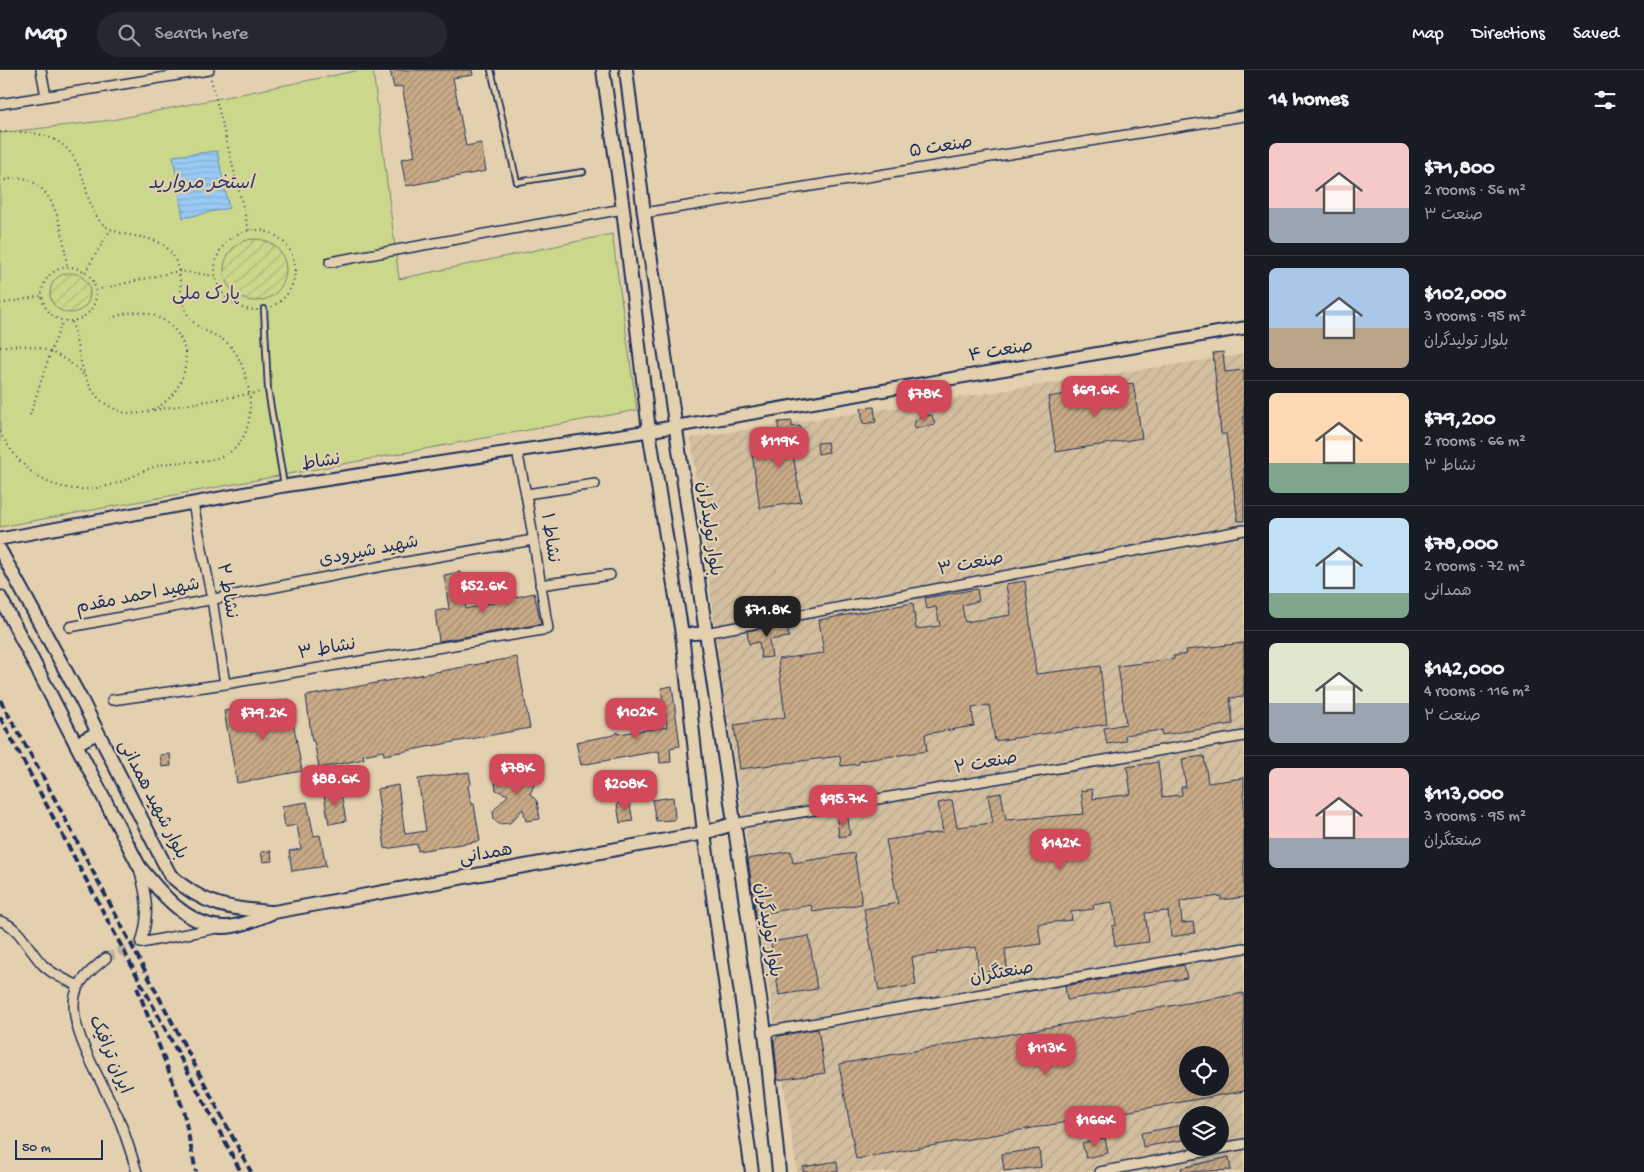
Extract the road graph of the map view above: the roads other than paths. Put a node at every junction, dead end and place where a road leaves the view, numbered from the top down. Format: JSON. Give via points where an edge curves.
{"nodes":[{"id":1,"x":41,"y":70,"type":"edge"},
{"id":2,"x":209,"y":70,"type":"edge"},
{"id":3,"x":491,"y":70,"type":"edge"},
{"id":4,"x":603,"y":70,"type":"edge"},
{"id":5,"x":626,"y":70,"type":"edge"},
{"id":6,"x":46,"y":96,"type":"junction"},
{"id":7,"x":0,"y":104,"type":"edge"},
{"id":8,"x":1244,"y":116,"type":"edge"},
{"id":9,"x":583,"y":172,"type":"dead end"},
{"id":10,"x":623,"y":209,"type":"junction"},
{"id":11,"x":644,"y":213,"type":"junction"},
{"id":12,"x":330,"y":262,"type":"dead end"},
{"id":13,"x":264,"y":309,"type":"road end"},
{"id":14,"x":1244,"y":328,"type":"edge"},
{"id":15,"x":676,"y":425,"type":"junction"},
{"id":16,"x":649,"y":431,"type":"junction"},
{"id":17,"x":517,"y":452,"type":"junction"},
{"id":18,"x":595,"y":484,"type":"dead end"},
{"id":19,"x":284,"y":486,"type":"junction"},
{"id":20,"x":526,"y":494,"type":"junction"},
{"id":21,"x":193,"y":504,"type":"junction"},
{"id":22,"x":1244,"y":530,"type":"edge"},
{"id":23,"x":0,"y":539,"type":"edge"},
{"id":24,"x":533,"y":540,"type":"junction"},
{"id":25,"x":0,"y":550,"type":"edge"},
{"id":26,"x":610,"y":575,"type":"dead end"},
{"id":27,"x":540,"y":585,"type":"junction"},
{"id":28,"x":0,"y":597,"type":"edge"},
{"id":29,"x":212,"y":599,"type":"junction"},
{"id":30,"x":70,"y":627,"type":"dead end"},
{"id":31,"x":548,"y":629,"type":"joint"},
{"id":32,"x":705,"y":633,"type":"junction"},
{"id":33,"x":682,"y":634,"type":"junction"},
{"id":34,"x":225,"y":684,"type":"junction"},
{"id":35,"x":112,"y":700,"type":"dead end"},
{"id":36,"x":98,"y":733,"type":"junction"},
{"id":37,"x":1244,"y":736,"type":"edge"},
{"id":38,"x":76,"y":744,"type":"junction"},
{"id":39,"x":733,"y":824,"type":"junction"},
{"id":40,"x":704,"y":833,"type":"junction"},
{"id":41,"x":139,"y":866,"type":"junction"},
{"id":42,"x":274,"y":912,"type":"junction"},
{"id":43,"x":0,"y":921,"type":"edge"},
{"id":44,"x":222,"y":927,"type":"junction"},
{"id":45,"x":1244,"y":948,"type":"edge"},
{"id":46,"x":106,"y":958,"type":"tunnel mouth"},
{"id":47,"x":79,"y":986,"type":"junction"},
{"id":48,"x":765,"y":1032,"type":"junction"},
{"id":49,"x":1244,"y":1144,"type":"edge"},
{"id":50,"x":137,"y":1172,"type":"edge"},
{"id":51,"x":752,"y":1172,"type":"edge"},
{"id":52,"x":779,"y":1172,"type":"edge"},
{"id":53,"x":1100,"y":1172,"type":"edge"}],
"edges":[{"from":1,"to":6,"type":"street"},
{"from":2,"to":6,"type":"street"},
{"from":3,"to":9,"type":"lane","via":[[517,182]]},
{"from":4,"to":10,"type":"main road"},
{"from":5,"to":11,"type":"main road","name":"بلوار تولیدگران"},
{"from":6,"to":7,"type":"street"},
{"from":8,"to":11,"type":"street","name":"صنعت ۵"},
{"from":10,"to":12,"type":"street"},
{"from":10,"to":16,"type":"main road"},
{"from":11,"to":15,"type":"main road","name":"بلوار تولیدگران"},
{"from":13,"to":19,"type":"lane","via":[[268,390]]},
{"from":14,"to":15,"type":"street","name":"صنعت ۴"},
{"from":15,"to":16,"type":"street","name":"صنعت ۴"},
{"from":15,"to":32,"type":"main road","name":"بلوار تولیدگران"},
{"from":16,"to":17,"type":"street","name":"نشاط"},
{"from":16,"to":33,"type":"main road"},
{"from":17,"to":19,"type":"street","name":"نشاط"},
{"from":17,"to":20,"type":"street","name":"نشاط ۱"},
{"from":18,"to":20,"type":"street"},
{"from":19,"to":21,"type":"street","name":"نشاط"},
{"from":20,"to":24,"type":"street","name":"نشاط ۱"},
{"from":21,"to":23,"type":"street","name":"نشاط"},
{"from":21,"to":29,"type":"street","name":"نشاط ۲"},
{"from":22,"to":32,"type":"street","name":"صنعت ۳"},
{"from":24,"to":27,"type":"street","name":"نشاط ۱"},
{"from":24,"to":29,"type":"street","name":"شهید شیرودی"},
{"from":25,"to":36,"type":"main road","name":"بلوار شهید همدانی"},
{"from":26,"to":27,"type":"street"},
{"from":27,"to":31,"type":"street","name":"نشاط ۱"},
{"from":28,"to":38,"type":"main road"},
{"from":29,"to":30,"type":"street","name":"شهید احمد مقدم"},
{"from":29,"to":34,"type":"street","name":"نشاط ۲"},
{"from":31,"to":34,"type":"street","name":"نشاط ۳"},
{"from":32,"to":33,"type":"street"},
{"from":32,"to":39,"type":"main road","name":"بلوار تولیدگران"},
{"from":33,"to":40,"type":"main road"},
{"from":34,"to":35,"type":"street","name":"نشاط ۳"},
{"from":36,"to":38,"type":"main road"},
{"from":36,"to":42,"type":"main road","name":"بلوار شهید همدانی","via":[[170,875],[188,892],[210,903]]},
{"from":37,"to":39,"type":"street","name":"صنعت ۲"},
{"from":38,"to":41,"type":"main road"},
{"from":39,"to":40,"type":"main road","name":"همدانی"},
{"from":39,"to":48,"type":"main road","name":"بلوار تولیدگران"},
{"from":40,"to":42,"type":"main road","name":"همدانی"},
{"from":40,"to":51,"type":"main road"},
{"from":41,"to":44,"type":"main road","via":[[176,908],[192,918]]},
{"from":41,"to":44,"type":"street","via":[[148,902],[147,924],[141,943]]},
{"from":42,"to":44,"type":"main road"},
{"from":43,"to":47,"type":"street","via":[[13,928],[43,965]]},
{"from":45,"to":48,"type":"street","name":"صنعتگران"},
{"from":46,"to":47,"type":"street","name":"ایران ترافیک"},
{"from":47,"to":50,"type":"street","name":"ایران ترافیک","via":[[73,1012],[77,1026],[121,1124]]},
{"from":48,"to":52,"type":"main road","name":"بلوار تولیدگران"},
{"from":49,"to":53,"type":"street"}]}
